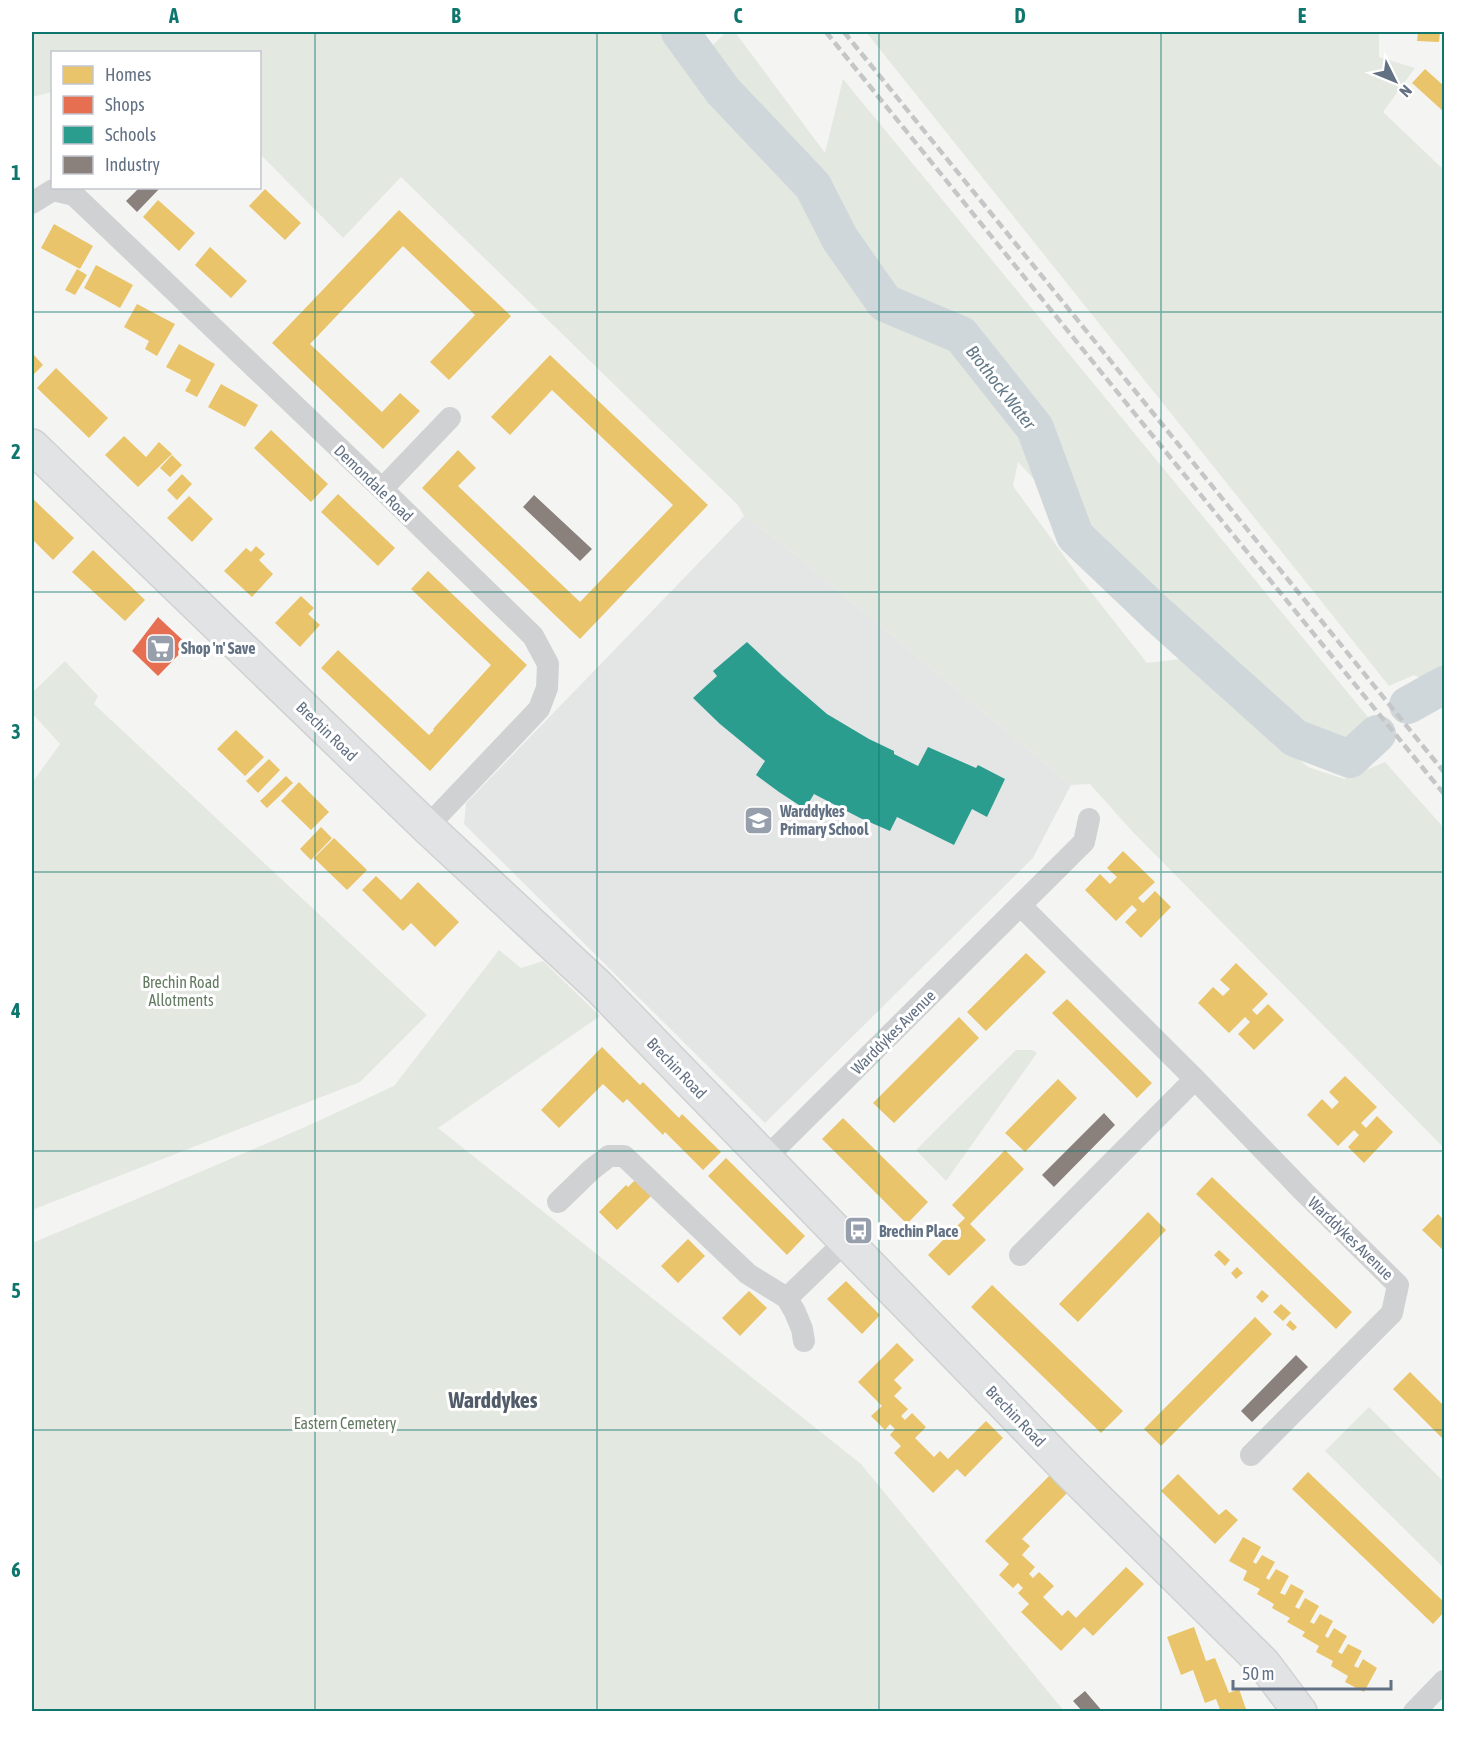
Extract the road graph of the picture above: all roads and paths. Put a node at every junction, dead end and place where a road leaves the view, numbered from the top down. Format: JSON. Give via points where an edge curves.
{"nodes":[{"id":1,"x":32,"y":202,"type":"edge"},
{"id":2,"x":450,"y":418,"type":"dead end"},
{"id":3,"x":32,"y":446,"type":"edge"},
{"id":4,"x":381,"y":489,"type":"junction"},
{"id":5,"x":1089,"y":819,"type":"dead end"},
{"id":6,"x":427,"y":827,"type":"junction"},
{"id":7,"x":1021,"y":906,"type":"junction"},
{"id":8,"x":1195,"y":1079,"type":"junction"},
{"id":9,"x":765,"y":1159,"type":"junction"},
{"id":10,"x":558,"y":1202,"type":"dead end"},
{"id":11,"x":845,"y":1242,"type":"junction"},
{"id":12,"x":1020,"y":1255,"type":"dead end"},
{"id":13,"x":787,"y":1298,"type":"junction"},
{"id":14,"x":804,"y":1341,"type":"dead end"},
{"id":15,"x":1251,"y":1455,"type":"dead end"},
{"id":16,"x":1444,"y":1681,"type":"edge"},
{"id":17,"x":1300,"y":1712,"type":"edge"},
{"id":18,"x":1414,"y":1712,"type":"edge"}],
"edges":[{"from":1,"to":4,"type":"street","name":"Demondale Road","via":[[53,190],[74,195]]},
{"from":2,"to":4,"type":"street"},
{"from":3,"to":6,"type":"street","name":"Brechin Road"},
{"from":4,"to":6,"type":"street","name":"Demondale Road","via":[[533,636],[549,664],[548,688],[539,709]]},
{"from":5,"to":7,"type":"street","name":"Warddykes Avenue","via":[[1084,842]]},
{"from":6,"to":9,"type":"street","name":"Brechin Road","via":[[598,986]]},
{"from":7,"to":8,"type":"street","name":"Warddykes Avenue"},
{"from":7,"to":9,"type":"street","name":"Warddykes Avenue"},
{"from":8,"to":12,"type":"street"},
{"from":8,"to":15,"type":"street","name":"Warddykes Avenue","via":[[1398,1285],[1392,1313]]},
{"from":9,"to":11,"type":"street","name":"Brechin Road"},
{"from":10,"to":13,"type":"street","via":[[609,1156],[624,1156],[748,1274]]},
{"from":11,"to":13,"type":"street"},
{"from":11,"to":17,"type":"street","name":"Brechin Road","via":[[1264,1664]]},
{"from":13,"to":14,"type":"street"},
{"from":16,"to":18,"type":"street"}]}
